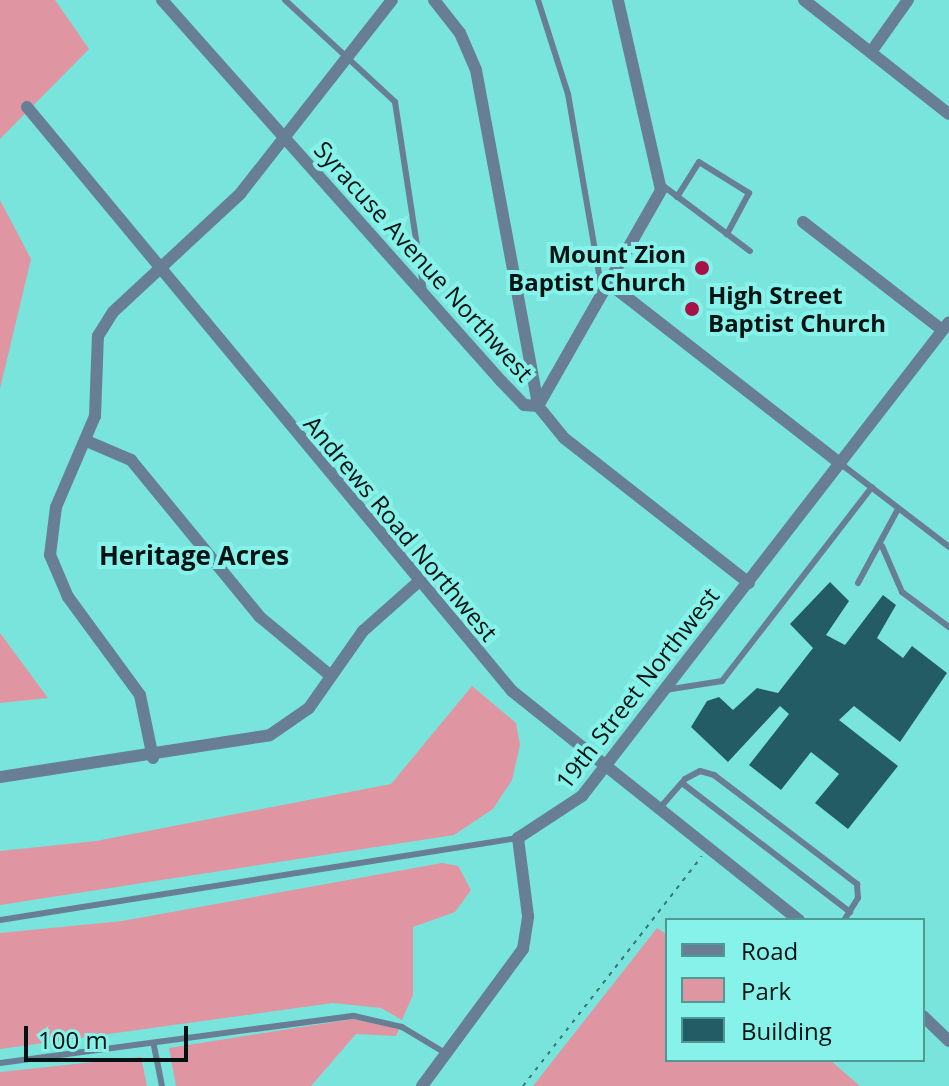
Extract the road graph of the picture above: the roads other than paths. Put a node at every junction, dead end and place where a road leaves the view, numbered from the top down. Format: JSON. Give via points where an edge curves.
{"nodes":[{"id":1,"x":162,"y":0,"type":"edge"},
{"id":2,"x":285,"y":0,"type":"edge"},
{"id":3,"x":392,"y":0,"type":"edge"},
{"id":4,"x":434,"y":0,"type":"edge"},
{"id":5,"x":538,"y":0,"type":"edge"},
{"id":6,"x":618,"y":0,"type":"edge"},
{"id":7,"x":804,"y":0,"type":"edge"},
{"id":8,"x":908,"y":0,"type":"edge"},
{"id":9,"x":871,"y":52,"type":"junction"},
{"id":10,"x":348,"y":55,"type":"junction"},
{"id":11,"x":27,"y":107,"type":"dead end"},
{"id":12,"x":949,"y":114,"type":"edge"},
{"id":13,"x":284,"y":137,"type":"junction"},
{"id":14,"x":662,"y":185,"type":"junction"},
{"id":15,"x":677,"y":197,"type":"junction"},
{"id":16,"x":803,"y":222,"type":"dead end"},
{"id":17,"x":727,"y":234,"type":"junction"},
{"id":18,"x":750,"y":251,"type":"dead end"},
{"id":19,"x":160,"y":268,"type":"junction"},
{"id":20,"x":611,"y":285,"type":"junction"},
{"id":21,"x":424,"y":295,"type":"junction"},
{"id":22,"x":604,"y":298,"type":"junction"},
{"id":23,"x":946,"y":326,"type":"edge"},
{"id":24,"x":538,"y":406,"type":"junction"},
{"id":25,"x":89,"y":442,"type":"junction"},
{"id":26,"x":841,"y":464,"type":"junction"},
{"id":27,"x":872,"y":487,"type":"junction"},
{"id":28,"x":898,"y":509,"type":"junction"},
{"id":29,"x":882,"y":546,"type":"junction"},
{"id":30,"x":949,"y":547,"type":"edge"},
{"id":31,"x":417,"y":583,"type":"junction"},
{"id":32,"x":749,"y":583,"type":"junction"},
{"id":33,"x":858,"y":583,"type":"dead end"},
{"id":34,"x":949,"y":627,"type":"edge"},
{"id":35,"x":331,"y":676,"type":"junction"},
{"id":36,"x":664,"y":690,"type":"junction"},
{"id":37,"x":153,"y":758,"type":"junction"},
{"id":38,"x":605,"y":768,"type":"junction"},
{"id":39,"x":0,"y":777,"type":"edge"},
{"id":40,"x":682,"y":783,"type":"junction"},
{"id":41,"x":658,"y":810,"type":"junction"},
{"id":42,"x":518,"y":838,"type":"junction"},
{"id":43,"x":850,"y":912,"type":"junction"},
{"id":44,"x":796,"y":918,"type":"edge"},
{"id":45,"x":846,"y":918,"type":"edge"},
{"id":46,"x":0,"y":920,"type":"edge"},
{"id":47,"x":925,"y":1018,"type":"edge"},
{"id":48,"x":949,"y":1041,"type":"edge"},
{"id":49,"x":154,"y":1046,"type":"junction"},
{"id":50,"x":447,"y":1054,"type":"junction"},
{"id":51,"x":0,"y":1063,"type":"edge"},
{"id":52,"x":162,"y":1086,"type":"edge"},
{"id":53,"x":422,"y":1086,"type":"edge"}],
"edges":[{"from":1,"to":13,"type":"street","name":"Syracuse Avenue Northwest"},
{"from":2,"to":10,"type":"lane"},
{"from":3,"to":10,"type":"street"},
{"from":4,"to":24,"type":"street","via":[[460,33],[476,70]]},
{"from":5,"to":22,"type":"lane","via":[[568,94]]},
{"from":6,"to":14,"type":"street"},
{"from":7,"to":9,"type":"street"},
{"from":8,"to":9,"type":"street"},
{"from":9,"to":12,"type":"street"},
{"from":10,"to":13,"type":"street"},
{"from":10,"to":21,"type":"lane","via":[[395,102]]},
{"from":11,"to":19,"type":"street","name":"Andrews Road Northwest"},
{"from":13,"to":19,"type":"street","via":[[240,194]]},
{"from":13,"to":21,"type":"street","name":"Syracuse Avenue Northwest"},
{"from":14,"to":15,"type":"lane"},
{"from":14,"to":20,"type":"street"},
{"from":15,"to":17,"type":"lane"},
{"from":15,"to":17,"type":"lane","via":[[699,162],[749,193]]},
{"from":16,"to":23,"type":"street"},
{"from":17,"to":18,"type":"lane"},
{"from":19,"to":25,"type":"street","via":[[113,312],[98,336]]},
{"from":19,"to":31,"type":"street","name":"Andrews Road Northwest"},
{"from":20,"to":22,"type":"street"},
{"from":20,"to":26,"type":"street"},
{"from":21,"to":24,"type":"street","name":"Syracuse Avenue Northwest","via":[[524,405]]},
{"from":22,"to":24,"type":"street"},
{"from":23,"to":26,"type":"street","name":"19th Street Northwest"},
{"from":24,"to":32,"type":"street","name":"Syracuse Avenue Northwest","via":[[564,438]]},
{"from":25,"to":35,"type":"street","via":[[131,460],[269,628]]},
{"from":25,"to":37,"type":"street","via":[[56,507],[50,555],[68,597],[140,695]]},
{"from":26,"to":27,"type":"lane"},
{"from":26,"to":32,"type":"street","name":"19th Street Northwest"},
{"from":27,"to":28,"type":"lane"},
{"from":27,"to":36,"type":"lane","via":[[722,681]]},
{"from":28,"to":29,"type":"lane"},
{"from":28,"to":30,"type":"lane"},
{"from":29,"to":33,"type":"lane"},
{"from":29,"to":34,"type":"lane","via":[[902,592]]},
{"from":31,"to":35,"type":"street","via":[[363,631]]},
{"from":31,"to":38,"type":"street","name":"Andrews Road Northwest","via":[[512,691]]},
{"from":32,"to":36,"type":"street","name":"19th Street Northwest"},
{"from":35,"to":37,"type":"street","via":[[299,718],[270,735]]},
{"from":36,"to":38,"type":"street","name":"19th Street Northwest"},
{"from":37,"to":39,"type":"street"},
{"from":38,"to":41,"type":"street","name":"Andrews Road Northwest"},
{"from":38,"to":42,"type":"street","name":"19th Street Northwest","via":[[567,811]]},
{"from":40,"to":41,"type":"lane"},
{"from":40,"to":43,"type":"lane"},
{"from":40,"to":43,"type":"lane","via":[[700,771],[714,775],[845,875],[858,889]]},
{"from":41,"to":44,"type":"street","name":"Andrews Road Northwest"},
{"from":42,"to":46,"type":"lane","name":"19th Street Northwest"},
{"from":42,"to":50,"type":"street","via":[[528,916],[523,949]]},
{"from":43,"to":45,"type":"lane"},
{"from":47,"to":48,"type":"street"},
{"from":49,"to":50,"type":"lane","via":[[354,1016],[402,1027]]},
{"from":49,"to":51,"type":"lane"},
{"from":49,"to":52,"type":"lane"},
{"from":50,"to":53,"type":"street"}]}
